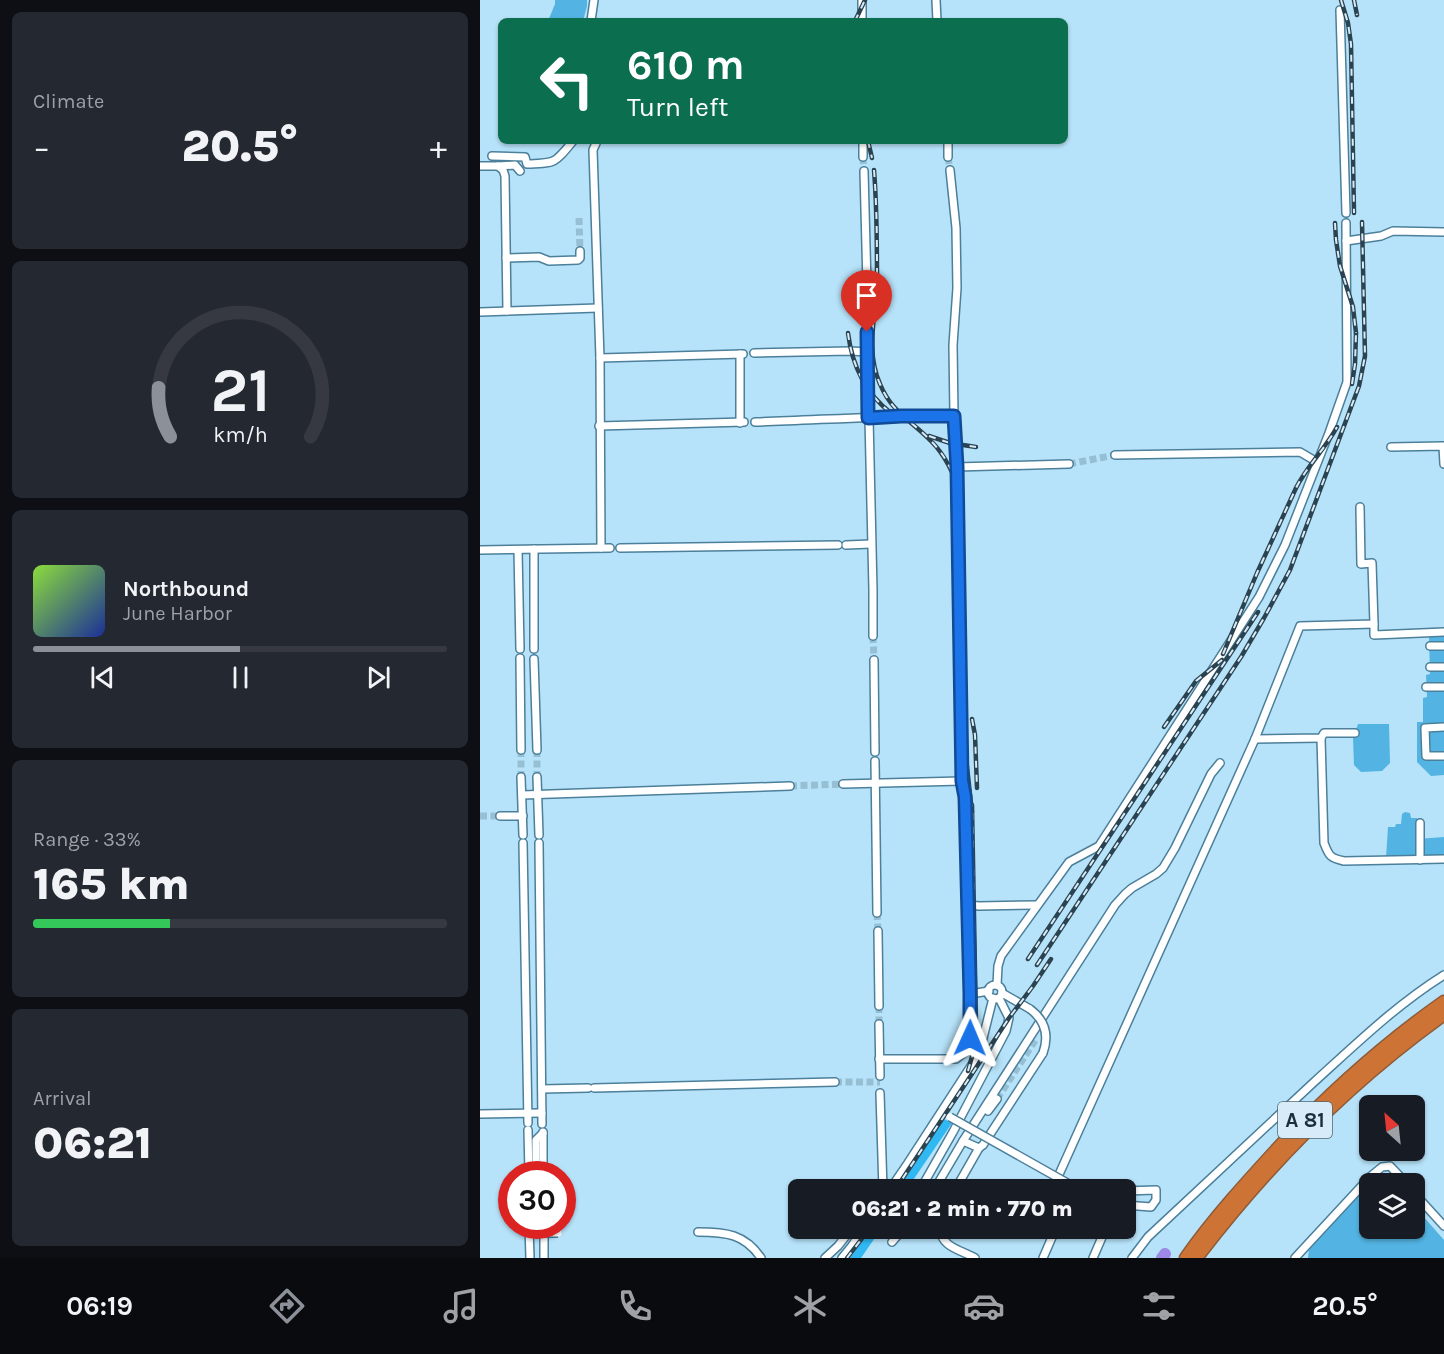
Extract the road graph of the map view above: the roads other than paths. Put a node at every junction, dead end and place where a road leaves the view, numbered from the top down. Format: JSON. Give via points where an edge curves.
{"nodes":[{"id":1,"x":594,"y":0,"type":"edge"},
{"id":2,"x":862,"y":0,"type":"edge"},
{"id":3,"x":936,"y":0,"type":"edge"},
{"id":4,"x":1340,"y":5,"type":"edge"},
{"id":5,"x":591,"y":18,"type":"edge"},
{"id":6,"x":862,"y":18,"type":"edge"},
{"id":7,"x":937,"y":18,"type":"edge"},
{"id":8,"x":571,"y":144,"type":"edge"},
{"id":9,"x":596,"y":144,"type":"edge"},
{"id":10,"x":863,"y":144,"type":"edge"},
{"id":11,"x":948,"y":144,"type":"edge"},
{"id":12,"x":492,"y":156,"type":"dead end"},
{"id":13,"x":863,"y":157,"type":"tunnel mouth"},
{"id":14,"x":948,"y":157,"type":"tunnel mouth"},
{"id":15,"x":480,"y":166,"type":"edge"},
{"id":16,"x":498,"y":166,"type":"junction"},
{"id":17,"x":950,"y":170,"type":"tunnel mouth"},
{"id":18,"x":520,"y":171,"type":"dead end"},
{"id":19,"x":864,"y":171,"type":"tunnel mouth"},
{"id":20,"x":1346,"y":213,"type":"dead end"},
{"id":21,"x":1346,"y":223,"type":"dead end"},
{"id":22,"x":1444,"y":232,"type":"edge"},
{"id":23,"x":1346,"y":241,"type":"junction"},
{"id":24,"x":580,"y":251,"type":"dead end"},
{"id":25,"x":506,"y":258,"type":"junction"},
{"id":26,"x":598,"y":308,"type":"junction"},
{"id":27,"x":507,"y":311,"type":"junction"},
{"id":28,"x":480,"y":312,"type":"edge"},
{"id":29,"x":868,"y":323,"type":"dead end"},
{"id":30,"x":867,"y":332,"type":"dead end"},
{"id":31,"x":867,"y":352,"type":"junction"},
{"id":32,"x":754,"y":353,"type":"dead end"},
{"id":33,"x":600,"y":358,"type":"junction"},
{"id":34,"x":954,"y":416,"type":"junction"},
{"id":35,"x":868,"y":418,"type":"junction"},
{"id":36,"x":755,"y":422,"type":"dead end"},
{"id":37,"x":599,"y":426,"type":"junction"},
{"id":38,"x":1391,"y":447,"type":"dead end"},
{"id":39,"x":1115,"y":455,"type":"tunnel mouth"},
{"id":40,"x":1317,"y":462,"type":"junction"},
{"id":41,"x":1444,"y":464,"type":"edge"},
{"id":42,"x":1069,"y":465,"type":"tunnel mouth"},
{"id":43,"x":957,"y":467,"type":"junction"},
{"id":44,"x":1360,"y":507,"type":"dead end"},
{"id":45,"x":871,"y":544,"type":"junction"},
{"id":46,"x":601,"y":548,"type":"junction"},
{"id":47,"x":610,"y":548,"type":"dead end"},
{"id":48,"x":620,"y":548,"type":"dead end"},
{"id":49,"x":518,"y":549,"type":"junction"},
{"id":50,"x":534,"y":549,"type":"junction"},
{"id":51,"x":480,"y":550,"type":"edge"},
{"id":52,"x":1374,"y":624,"type":"junction"},
{"id":53,"x":1444,"y":632,"type":"edge"},
{"id":54,"x":873,"y":636,"type":"tunnel mouth"},
{"id":55,"x":1430,"y":646,"type":"dead end"},
{"id":56,"x":1444,"y":646,"type":"edge"},
{"id":57,"x":520,"y":649,"type":"dead end"},
{"id":58,"x":534,"y":649,"type":"dead end"},
{"id":59,"x":520,"y":658,"type":"dead end"},
{"id":60,"x":534,"y":658,"type":"dead end"},
{"id":61,"x":874,"y":660,"type":"tunnel mouth"},
{"id":62,"x":1430,"y":667,"type":"dead end"},
{"id":63,"x":1444,"y":667,"type":"edge"},
{"id":64,"x":1426,"y":687,"type":"dead end"},
{"id":65,"x":1444,"y":687,"type":"edge"},
{"id":66,"x":1444,"y":728,"type":"edge"},
{"id":67,"x":1355,"y":733,"type":"dead end"},
{"id":68,"x":1321,"y":738,"type":"junction"},
{"id":69,"x":1255,"y":740,"type":"junction"},
{"id":70,"x":521,"y":750,"type":"tunnel mouth"},
{"id":71,"x":537,"y":750,"type":"tunnel mouth"},
{"id":72,"x":875,"y":752,"type":"dead end"},
{"id":73,"x":1444,"y":756,"type":"edge"},
{"id":74,"x":875,"y":761,"type":"dead end"},
{"id":75,"x":1220,"y":763,"type":"dead end"},
{"id":76,"x":521,"y":777,"type":"tunnel mouth"},
{"id":77,"x":537,"y":777,"type":"tunnel mouth"},
{"id":78,"x":962,"y":781,"type":"junction"},
{"id":79,"x":875,"y":782,"type":"junction"},
{"id":80,"x":843,"y":784,"type":"tunnel mouth"},
{"id":81,"x":790,"y":786,"type":"tunnel mouth"},
{"id":82,"x":522,"y":795,"type":"junction"},
{"id":83,"x":538,"y":795,"type":"junction"},
{"id":84,"x":500,"y":816,"type":"tunnel mouth"},
{"id":85,"x":523,"y":816,"type":"junction"},
{"id":86,"x":1420,"y":823,"type":"dead end"},
{"id":87,"x":1444,"y":859,"type":"edge"},
{"id":88,"x":1420,"y":860,"type":"junction"},
{"id":89,"x":969,"y":904,"type":"junction"},
{"id":90,"x":1037,"y":905,"type":"junction"},
{"id":91,"x":877,"y":913,"type":"tunnel mouth"},
{"id":92,"x":878,"y":931,"type":"tunnel mouth"},
{"id":93,"x":1444,"y":975,"type":"edge"},
{"id":94,"x":970,"y":994,"type":"junction"},
{"id":95,"x":996,"y":995,"type":"junction"},
{"id":96,"x":1444,"y":1002,"type":"edge"},
{"id":97,"x":879,"y":1006,"type":"tunnel mouth"},
{"id":98,"x":1444,"y":1016,"type":"edge"},
{"id":99,"x":879,"y":1024,"type":"tunnel mouth"},
{"id":100,"x":879,"y":1059,"type":"junction"},
{"id":101,"x":880,"y":1076,"type":"dead end"},
{"id":102,"x":835,"y":1082,"type":"tunnel mouth"},
{"id":103,"x":542,"y":1089,"type":"junction"},
{"id":104,"x":880,"y":1093,"type":"dead end"},
{"id":105,"x":998,"y":1099,"type":"tunnel mouth"},
{"id":106,"x":942,"y":1112,"type":"junction"},
{"id":107,"x":542,"y":1113,"type":"junction"},
{"id":108,"x":480,"y":1114,"type":"edge"},
{"id":109,"x":527,"y":1114,"type":"junction"},
{"id":110,"x":977,"y":1120,"type":"junction"},
{"id":111,"x":543,"y":1129,"type":"junction"},
{"id":112,"x":963,"y":1141,"type":"junction"},
{"id":113,"x":979,"y":1148,"type":"junction"},
{"id":114,"x":529,"y":1161,"type":"edge"},
{"id":115,"x":536,"y":1161,"type":"edge"},
{"id":116,"x":543,"y":1161,"type":"edge"},
{"id":117,"x":1376,"y":1173,"type":"edge"},
{"id":118,"x":1397,"y":1173,"type":"edge"},
{"id":119,"x":882,"y":1179,"type":"edge"},
{"id":120,"x":897,"y":1179,"type":"edge"},
{"id":121,"x":926,"y":1179,"type":"edge"},
{"id":122,"x":941,"y":1179,"type":"edge"},
{"id":123,"x":962,"y":1179,"type":"edge"},
{"id":124,"x":1057,"y":1179,"type":"edge"},
{"id":125,"x":1060,"y":1179,"type":"edge"},
{"id":126,"x":1359,"y":1188,"type":"edge"},
{"id":127,"x":1136,"y":1191,"type":"edge"},
{"id":128,"x":1425,"y":1204,"type":"edge"},
{"id":129,"x":1136,"y":1206,"type":"edge"},
{"id":130,"x":1444,"y":1226,"type":"edge"},
{"id":131,"x":698,"y":1232,"type":"dead end"},
{"id":132,"x":529,"y":1239,"type":"edge"},
{"id":133,"x":544,"y":1239,"type":"edge"},
{"id":134,"x":843,"y":1239,"type":"edge"},
{"id":135,"x":856,"y":1239,"type":"edge"},
{"id":136,"x":895,"y":1239,"type":"edge"},
{"id":137,"x":943,"y":1239,"type":"edge"},
{"id":138,"x":1051,"y":1239,"type":"edge"},
{"id":139,"x":1101,"y":1239,"type":"edge"},
{"id":140,"x":892,"y":1242,"type":"dead end"},
{"id":141,"x":530,"y":1258,"type":"edge"},
{"id":142,"x":544,"y":1258,"type":"edge"},
{"id":143,"x":761,"y":1258,"type":"edge"},
{"id":144,"x":825,"y":1258,"type":"edge"},
{"id":145,"x":842,"y":1258,"type":"edge"},
{"id":146,"x":975,"y":1258,"type":"edge"},
{"id":147,"x":1043,"y":1258,"type":"edge"},
{"id":148,"x":1093,"y":1258,"type":"edge"},
{"id":149,"x":1132,"y":1258,"type":"edge"},
{"id":150,"x":1186,"y":1258,"type":"edge"},
{"id":151,"x":1196,"y":1258,"type":"edge"},
{"id":152,"x":1295,"y":1258,"type":"edge"}],
"edges":[{"from":1,"to":5,"type":"street"},
{"from":2,"to":6,"type":"street"},
{"from":3,"to":7,"type":"street"},
{"from":4,"to":20,"type":"street"},
{"from":8,"to":12,"type":"street","via":[[551,163],[527,164],[525,156]]},
{"from":9,"to":26,"type":"street"},
{"from":10,"to":13,"type":"street"},
{"from":11,"to":14,"type":"street"},
{"from":15,"to":16,"type":"street"},
{"from":16,"to":18,"type":"street","via":[[515,165]]},
{"from":16,"to":25,"type":"street","via":[[505,176]]},
{"from":17,"to":34,"type":"street","via":[[957,288]]},
{"from":19,"to":29,"type":"street"},
{"from":21,"to":23,"type":"street"},
{"from":22,"to":23,"type":"street","via":[[1393,231]]},
{"from":23,"to":40,"type":"street","via":[[1347,382]]},
{"from":24,"to":25,"type":"street","via":[[578,260]]},
{"from":25,"to":27,"type":"street"},
{"from":26,"to":27,"type":"street"},
{"from":26,"to":33,"type":"street"},
{"from":27,"to":28,"type":"street"},
{"from":30,"to":31,"type":"street"},
{"from":31,"to":32,"type":"street"},
{"from":31,"to":35,"type":"street"},
{"from":33,"to":37,"type":"street"},
{"from":33,"to":37,"type":"street","via":[[742,354],[742,422]]},
{"from":34,"to":35,"type":"street"},
{"from":34,"to":43,"type":"street"},
{"from":35,"to":36,"type":"street"},
{"from":35,"to":45,"type":"street"},
{"from":37,"to":46,"type":"street"},
{"from":38,"to":41,"type":"street","via":[[1443,446]]},
{"from":39,"to":40,"type":"street","via":[[1299,452]]},
{"from":40,"to":90,"type":"street","via":[[1285,545],[1259,597],[1099,846],[1069,862]]},
{"from":42,"to":43,"type":"street"},
{"from":43,"to":78,"type":"street"},
{"from":44,"to":52,"type":"street","via":[[1360,564],[1372,563]]},
{"from":45,"to":48,"type":"street"},
{"from":45,"to":54,"type":"street"},
{"from":46,"to":47,"type":"street"},
{"from":46,"to":50,"type":"street"},
{"from":49,"to":50,"type":"street"},
{"from":49,"to":51,"type":"street"},
{"from":49,"to":57,"type":"street"},
{"from":50,"to":58,"type":"street"},
{"from":52,"to":53,"type":"street","via":[[1374,635]]},
{"from":52,"to":69,"type":"street","via":[[1300,626]]},
{"from":55,"to":56,"type":"street"},
{"from":59,"to":70,"type":"street"},
{"from":60,"to":71,"type":"street"},
{"from":61,"to":72,"type":"street"},
{"from":62,"to":63,"type":"street"},
{"from":64,"to":65,"type":"street"},
{"from":66,"to":73,"type":"street","via":[[1425,728],[1426,756]]},
{"from":67,"to":68,"type":"street","via":[[1324,734]]},
{"from":68,"to":69,"type":"street"},
{"from":68,"to":88,"type":"street","via":[[1324,843],[1328,855],[1344,861]]},
{"from":69,"to":124,"type":"street"},
{"from":74,"to":79,"type":"street"},
{"from":75,"to":110,"type":"street","via":[[1163,868],[1132,888],[1115,905]]},
{"from":76,"to":82,"type":"street"},
{"from":77,"to":83,"type":"street"},
{"from":78,"to":79,"type":"street"},
{"from":78,"to":89,"type":"street"},
{"from":79,"to":80,"type":"street"},
{"from":79,"to":91,"type":"street"},
{"from":81,"to":83,"type":"street"},
{"from":82,"to":83,"type":"street"},
{"from":82,"to":85,"type":"street"},
{"from":83,"to":103,"type":"street"},
{"from":84,"to":85,"type":"street"},
{"from":85,"to":109,"type":"street"},
{"from":86,"to":88,"type":"street"},
{"from":87,"to":88,"type":"street"},
{"from":89,"to":90,"type":"street"},
{"from":89,"to":94,"type":"street"},
{"from":90,"to":95,"type":"street","via":[[1001,956],[997,985],[1002,989]]},
{"from":92,"to":97,"type":"street"},
{"from":93,"to":149,"type":"street","via":[[1339,1060],[1156,1229]]},
{"from":94,"to":95,"type":"street"},
{"from":94,"to":100,"type":"street","via":[[970,1038],[956,1059]]},
{"from":95,"to":106,"type":"street","via":[[981,1046]]},
{"from":95,"to":113,"type":"street","bridge":true,"via":[[1036,1014],[1046,1030],[1047,1042]]},
{"from":95,"to":121,"type":"street","via":[[1009,1018],[1006,1030]]},
{"from":96,"to":150,"type":"highway","number":"A 81","via":[[1335,1091],[1256,1172]]},
{"from":98,"to":151,"type":"highway","number":"A 81","via":[[1413,1036],[1328,1110],[1242,1201]]},
{"from":99,"to":100,"type":"street"},
{"from":100,"to":101,"type":"street"},
{"from":102,"to":103,"type":"street"},
{"from":103,"to":107,"type":"street"},
{"from":104,"to":119,"type":"street"},
{"from":105,"to":110,"type":"street"},
{"from":106,"to":120,"type":"street"},
{"from":106,"to":125,"type":"street","bridge":true},
{"from":107,"to":109,"type":"street"},
{"from":107,"to":111,"type":"street"},
{"from":108,"to":109,"type":"street"},
{"from":109,"to":114,"type":"street"},
{"from":110,"to":112,"type":"street"},
{"from":111,"to":115,"type":"street","via":[[536,1140]]},
{"from":111,"to":116,"type":"street"},
{"from":112,"to":113,"type":"street"},
{"from":112,"to":122,"type":"street"},
{"from":113,"to":123,"type":"street"},
{"from":117,"to":118,"type":"street","via":[[1390,1166]]},
{"from":126,"to":152,"type":"street"},
{"from":127,"to":129,"type":"street","via":[[1156,1190],[1151,1207]]},
{"from":128,"to":130,"type":"street"},
{"from":131,"to":143,"type":"street","via":[[736,1236]]},
{"from":132,"to":141,"type":"street"},
{"from":133,"to":142,"type":"street"},
{"from":134,"to":144,"type":"street"},
{"from":135,"to":145,"type":"street"},
{"from":136,"to":140,"type":"street"},
{"from":137,"to":146,"type":"street"},
{"from":138,"to":147,"type":"street"},
{"from":139,"to":148,"type":"street"}]}
